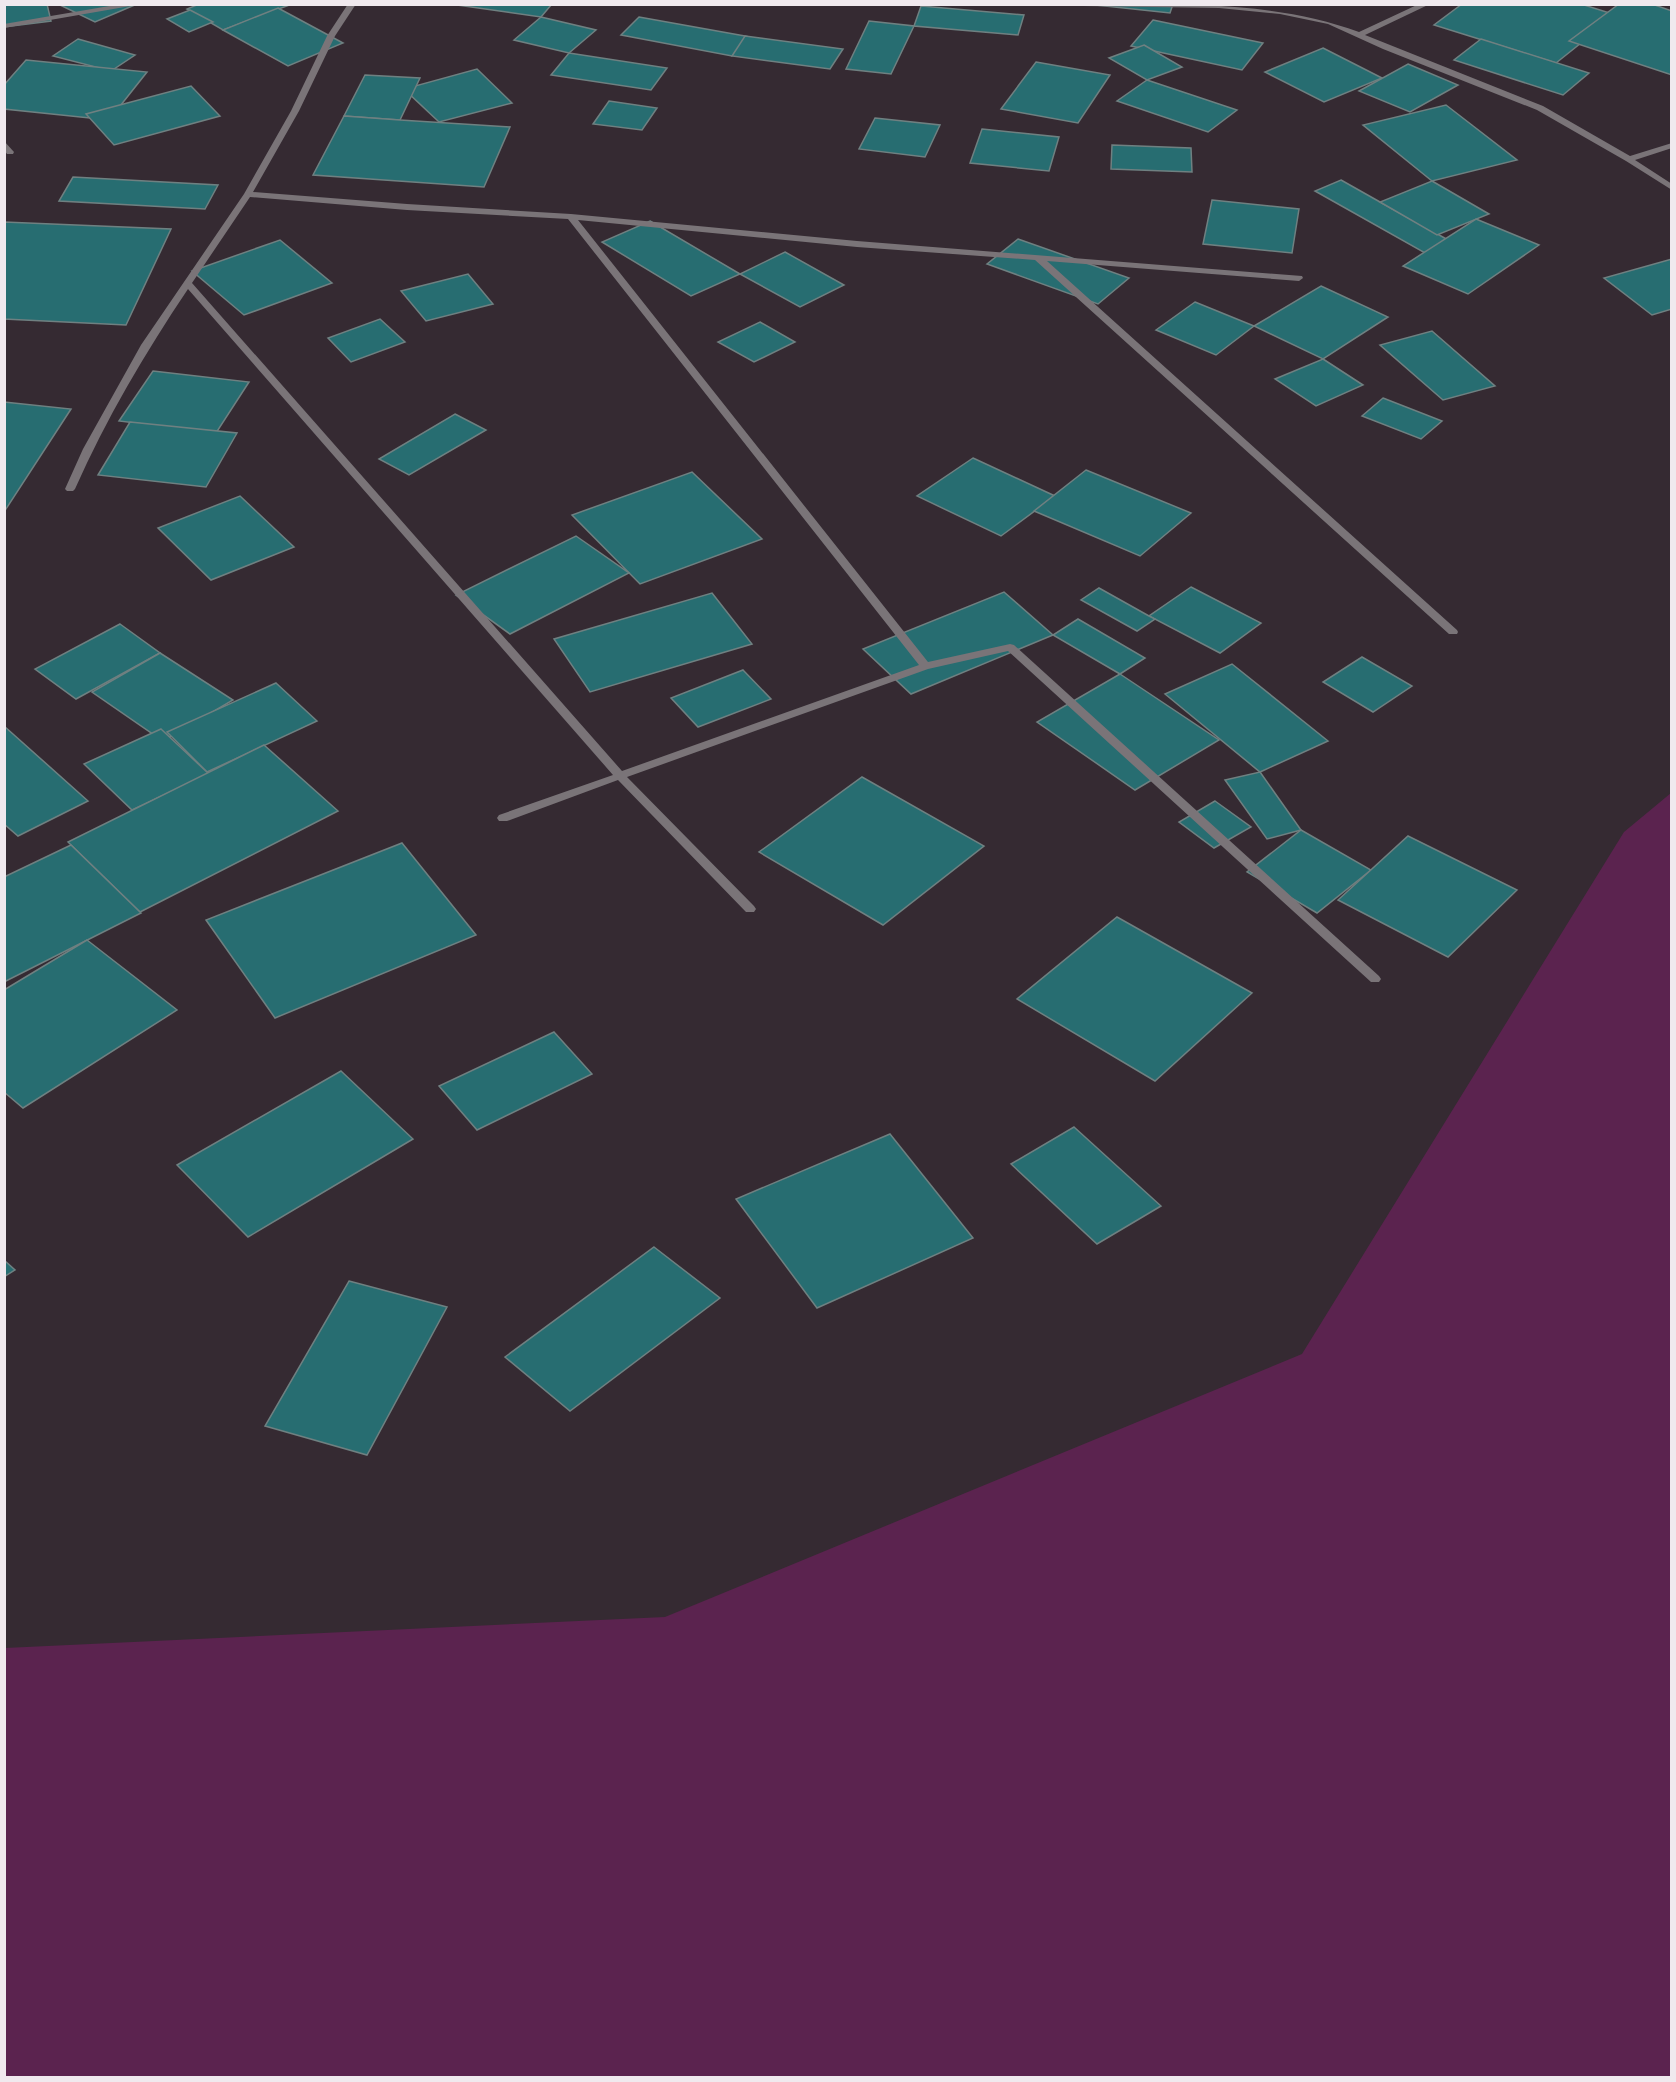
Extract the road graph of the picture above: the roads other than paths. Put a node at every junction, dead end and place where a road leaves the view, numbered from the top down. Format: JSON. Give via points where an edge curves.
{"nodes":[{"id":1,"x":138,"y":4,"type":"edge"},
{"id":2,"x":352,"y":4,"type":"edge"},
{"id":3,"x":1083,"y":4,"type":"edge"},
{"id":4,"x":1426,"y":4,"type":"edge"},
{"id":5,"x":4,"y":27,"type":"edge"},
{"id":6,"x":1359,"y":35,"type":"junction"},
{"id":7,"x":4,"y":142,"type":"edge"},
{"id":8,"x":1671,"y":145,"type":"edge"},
{"id":9,"x":10,"y":152,"type":"dead end"},
{"id":10,"x":1629,"y":159,"type":"junction"},
{"id":11,"x":1671,"y":188,"type":"edge"},
{"id":12,"x":248,"y":194,"type":"junction"},
{"id":13,"x":571,"y":217,"type":"junction"},
{"id":14,"x":1038,"y":258,"type":"junction"},
{"id":15,"x":1299,"y":278,"type":"dead end"},
{"id":16,"x":188,"y":284,"type":"junction"},
{"id":17,"x":70,"y":489,"type":"dead end"},
{"id":18,"x":1453,"y":632,"type":"dead end"},
{"id":19,"x":925,"y":666,"type":"junction"},
{"id":20,"x":620,"y":776,"type":"junction"},
{"id":21,"x":503,"y":818,"type":"dead end"},
{"id":22,"x":750,"y":909,"type":"dead end"},
{"id":23,"x":1375,"y":979,"type":"dead end"}],
"edges":[{"from":1,"to":5,"type":"street"},
{"from":2,"to":12,"type":"street","via":[[331,36],[295,111]]},
{"from":3,"to":6,"type":"street","via":[[1219,6],[1280,12],[1330,22]]},
{"from":4,"to":6,"type":"street"},
{"from":6,"to":10,"type":"street","via":[[1540,108]]},
{"from":7,"to":9,"type":"street"},
{"from":8,"to":10,"type":"street"},
{"from":10,"to":11,"type":"street"},
{"from":12,"to":13,"type":"street"},
{"from":12,"to":16,"type":"street"},
{"from":13,"to":14,"type":"street"},
{"from":13,"to":19,"type":"street"},
{"from":14,"to":15,"type":"street"},
{"from":14,"to":18,"type":"street"},
{"from":16,"to":17,"type":"street","via":[[146,345]]},
{"from":16,"to":20,"type":"street"},
{"from":19,"to":20,"type":"street"},
{"from":19,"to":23,"type":"street","via":[[1010,647]]},
{"from":20,"to":21,"type":"street"},
{"from":20,"to":22,"type":"street"}]}
